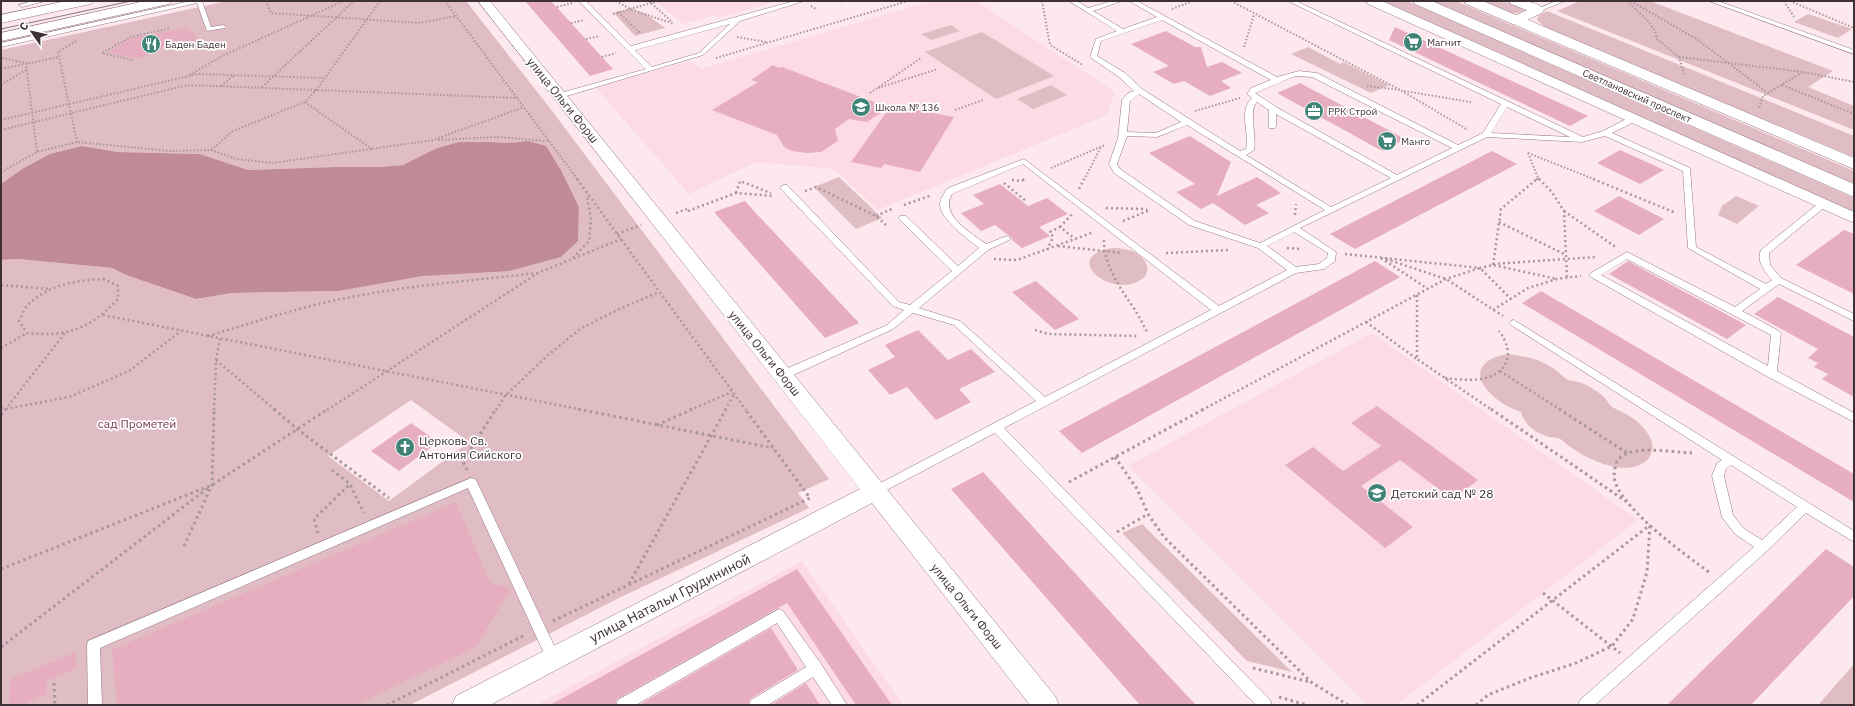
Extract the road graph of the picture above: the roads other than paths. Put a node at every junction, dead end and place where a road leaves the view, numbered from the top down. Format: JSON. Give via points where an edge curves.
{"nodes":[{"id":1,"x":42,"y":1,"type":"edge"},
{"id":2,"x":86,"y":1,"type":"edge"},
{"id":3,"x":164,"y":1,"type":"edge"},
{"id":4,"x":199,"y":1,"type":"edge"},
{"id":5,"x":484,"y":1,"type":"edge"},
{"id":6,"x":582,"y":1,"type":"edge"},
{"id":7,"x":801,"y":1,"type":"edge"},
{"id":8,"x":1072,"y":1,"type":"edge"},
{"id":9,"x":1119,"y":1,"type":"edge"},
{"id":10,"x":1132,"y":1,"type":"edge"},
{"id":11,"x":1291,"y":1,"type":"edge"},
{"id":12,"x":1372,"y":1,"type":"edge"},
{"id":13,"x":1420,"y":1,"type":"edge"},
{"id":14,"x":1471,"y":1,"type":"edge"},
{"id":15,"x":1515,"y":1,"type":"edge"},
{"id":16,"x":1562,"y":1,"type":"edge"},
{"id":17,"x":1712,"y":1,"type":"edge"},
{"id":18,"x":1722,"y":3,"type":"edge"},
{"id":19,"x":22,"y":5,"type":"dead end"},
{"id":20,"x":1088,"y":10,"type":"junction"},
{"id":21,"x":1538,"y":10,"type":"junction"},
{"id":22,"x":1159,"y":16,"type":"junction"},
{"id":23,"x":740,"y":18,"type":"junction"},
{"id":24,"x":1,"y":19,"type":"edge"},
{"id":25,"x":1516,"y":20,"type":"junction"},
{"id":26,"x":223,"y":27,"type":"dead end"},
{"id":27,"x":1122,"y":31,"type":"junction"},
{"id":28,"x":1,"y":37,"type":"edge"},
{"id":29,"x":1,"y":45,"type":"edge"},
{"id":30,"x":630,"y":49,"type":"junction"},
{"id":31,"x":1854,"y":52,"type":"edge"},
{"id":32,"x":651,"y":70,"type":"junction"},
{"id":33,"x":1276,"y":80,"type":"junction"},
{"id":34,"x":1139,"y":91,"type":"junction"},
{"id":35,"x":560,"y":96,"type":"junction"},
{"id":36,"x":1254,"y":100,"type":"junction"},
{"id":37,"x":1504,"y":105,"type":"junction"},
{"id":38,"x":1273,"y":109,"type":"junction"},
{"id":39,"x":1633,"y":119,"type":"junction"},
{"id":40,"x":1188,"y":122,"type":"junction"},
{"id":41,"x":1272,"y":126,"type":"dead end"},
{"id":42,"x":1606,"y":133,"type":"junction"},
{"id":43,"x":1123,"y":136,"type":"junction"},
{"id":44,"x":1484,"y":136,"type":"junction"},
{"id":45,"x":1582,"y":140,"type":"junction"},
{"id":46,"x":1457,"y":148,"type":"junction"},
{"id":47,"x":1241,"y":154,"type":"junction"},
{"id":48,"x":1854,"y":164,"type":"edge"},
{"id":49,"x":1397,"y":178,"type":"junction"},
{"id":50,"x":784,"y":187,"type":"dead end"},
{"id":51,"x":1854,"y":191,"type":"edge"},
{"id":52,"x":1823,"y":204,"type":"junction"},
{"id":53,"x":1331,"y":210,"type":"junction"},
{"id":54,"x":903,"y":218,"type":"dead end"},
{"id":55,"x":1854,"y":218,"type":"edge"},
{"id":56,"x":1294,"y":228,"type":"junction"},
{"id":57,"x":1007,"y":239,"type":"dead end"},
{"id":58,"x":1262,"y":246,"type":"junction"},
{"id":59,"x":981,"y":251,"type":"junction"},
{"id":60,"x":1294,"y":270,"type":"junction"},
{"id":61,"x":958,"y":271,"type":"junction"},
{"id":62,"x":1778,"y":280,"type":"junction"},
{"id":63,"x":1767,"y":289,"type":"junction"},
{"id":64,"x":913,"y":309,"type":"junction"},
{"id":65,"x":1218,"y":310,"type":"junction"},
{"id":66,"x":1735,"y":312,"type":"junction"},
{"id":67,"x":1854,"y":318,"type":"edge"},
{"id":68,"x":1514,"y":323,"type":"road end"},
{"id":69,"x":1772,"y":374,"type":"junction"},
{"id":70,"x":783,"y":375,"type":"junction"},
{"id":71,"x":1044,"y":402,"type":"junction"},
{"id":72,"x":1854,"y":418,"type":"edge"},
{"id":73,"x":996,"y":427,"type":"junction"},
{"id":74,"x":1726,"y":457,"type":"junction"},
{"id":75,"x":875,"y":491,"type":"junction"},
{"id":76,"x":1805,"y":507,"type":"junction"},
{"id":77,"x":1854,"y":537,"type":"edge"},
{"id":78,"x":1764,"y":547,"type":"junction"},
{"id":79,"x":553,"y":658,"type":"junction"},
{"id":80,"x":816,"y":668,"type":"junction"},
{"id":81,"x":95,"y":705,"type":"edge"},
{"id":82,"x":465,"y":705,"type":"edge"},
{"id":83,"x":624,"y":705,"type":"edge"},
{"id":84,"x":756,"y":705,"type":"edge"},
{"id":85,"x":840,"y":705,"type":"edge"},
{"id":86,"x":1046,"y":705,"type":"edge"},
{"id":87,"x":1265,"y":705,"type":"edge"},
{"id":88,"x":1585,"y":705,"type":"edge"}],
"edges":[{"from":1,"to":19,"type":"lane"},
{"from":2,"to":24,"type":"main road"},
{"from":3,"to":28,"type":"main road"},
{"from":4,"to":26,"type":"lane","via":[[209,30]]},
{"from":4,"to":29,"type":"lane"},
{"from":5,"to":35,"type":"street","name":"улица Ольги Форш"},
{"from":6,"to":30,"type":"lane"},
{"from":7,"to":23,"type":"lane"},
{"from":8,"to":20,"type":"lane"},
{"from":9,"to":20,"type":"lane"},
{"from":10,"to":22,"type":"lane"},
{"from":11,"to":37,"type":"lane"},
{"from":12,"to":39,"type":"street"},
{"from":13,"to":51,"type":"main road","name":"Светлановский проспект"},
{"from":14,"to":25,"type":"main road","name":"Светлановский проспект"},
{"from":15,"to":21,"type":"street"},
{"from":16,"to":21,"type":"lane"},
{"from":17,"to":18,"type":"lane"},
{"from":18,"to":31,"type":"lane"},
{"from":20,"to":27,"type":"lane"},
{"from":21,"to":25,"type":"street"},
{"from":22,"to":27,"type":"lane"},
{"from":22,"to":33,"type":"lane"},
{"from":23,"to":30,"type":"lane"},
{"from":23,"to":32,"type":"lane","via":[[701,54]]},
{"from":25,"to":48,"type":"main road","name":"Светлановский проспект"},
{"from":27,"to":34,"type":"lane","via":[[1098,40],[1093,57],[1122,75]]},
{"from":30,"to":32,"type":"lane"},
{"from":32,"to":35,"type":"lane"},
{"from":33,"to":36,"type":"lane","via":[[1254,90],[1251,94]]},
{"from":33,"to":46,"type":"lane","via":[[1295,73],[1314,75]]},
{"from":34,"to":40,"type":"lane"},
{"from":34,"to":43,"type":"lane","via":[[1126,100]]},
{"from":35,"to":70,"type":"street","name":"улица Ольги Форш"},
{"from":36,"to":38,"type":"lane"},
{"from":36,"to":47,"type":"lane","via":[[1249,108],[1253,143],[1250,150]]},
{"from":37,"to":44,"type":"lane"},
{"from":37,"to":45,"type":"lane"},
{"from":38,"to":41,"type":"lane"},
{"from":38,"to":49,"type":"lane"},
{"from":39,"to":42,"type":"lane"},
{"from":39,"to":52,"type":"street"},
{"from":40,"to":43,"type":"lane","via":[[1157,135]]},
{"from":40,"to":47,"type":"lane"},
{"from":42,"to":45,"type":"lane"},
{"from":42,"to":63,"type":"lane","via":[[1687,170],[1692,248]]},
{"from":43,"to":58,"type":"lane","via":[[1113,164],[1117,171],[1192,223]]},
{"from":44,"to":45,"type":"lane"},
{"from":44,"to":46,"type":"lane"},
{"from":46,"to":49,"type":"lane"},
{"from":47,"to":53,"type":"lane"},
{"from":49,"to":53,"type":"lane"},
{"from":50,"to":64,"type":"lane","via":[[896,304]]},
{"from":52,"to":55,"type":"street"},
{"from":52,"to":62,"type":"lane","via":[[1764,252],[1765,266]]},
{"from":53,"to":56,"type":"lane"},
{"from":54,"to":61,"type":"lane"},
{"from":56,"to":58,"type":"lane"},
{"from":56,"to":60,"type":"lane","via":[[1332,252],[1332,259],[1321,267]]},
{"from":57,"to":59,"type":"lane"},
{"from":58,"to":60,"type":"lane"},
{"from":59,"to":61,"type":"lane"},
{"from":59,"to":65,"type":"lane","via":[[947,214],[944,207],[946,198],[951,190],[1024,161],[1106,227]]},
{"from":60,"to":65,"type":"lane"},
{"from":61,"to":64,"type":"lane"},
{"from":62,"to":63,"type":"lane"},
{"from":62,"to":67,"type":"lane"},
{"from":63,"to":66,"type":"lane"},
{"from":64,"to":70,"type":"lane","via":[[890,327]]},
{"from":64,"to":71,"type":"lane","via":[[957,323]]},
{"from":65,"to":71,"type":"lane"},
{"from":66,"to":69,"type":"lane","via":[[1776,333]]},
{"from":66,"to":69,"type":"lane","via":[[1627,255],[1594,275]]},
{"from":68,"to":74,"type":"lane"},
{"from":69,"to":72,"type":"lane"},
{"from":70,"to":75,"type":"street","name":"улица Ольги Форш"},
{"from":71,"to":73,"type":"lane"},
{"from":73,"to":75,"type":"lane"},
{"from":73,"to":87,"type":"lane"},
{"from":74,"to":76,"type":"lane"},
{"from":74,"to":78,"type":"lane","via":[[1718,476],[1728,517],[1739,531]]},
{"from":75,"to":79,"type":"street","name":"улица Натальи Грудининой"},
{"from":75,"to":86,"type":"street","name":"улица Ольги Форш"},
{"from":76,"to":77,"type":"lane"},
{"from":76,"to":78,"type":"lane"},
{"from":78,"to":88,"type":"lane"},
{"from":79,"to":81,"type":"lane","via":[[471,482],[93,645]]},
{"from":79,"to":82,"type":"street","name":"улица Натальи Грудининой"},
{"from":80,"to":83,"type":"lane","via":[[779,615]]},
{"from":80,"to":84,"type":"lane"},
{"from":80,"to":85,"type":"lane"}]}
